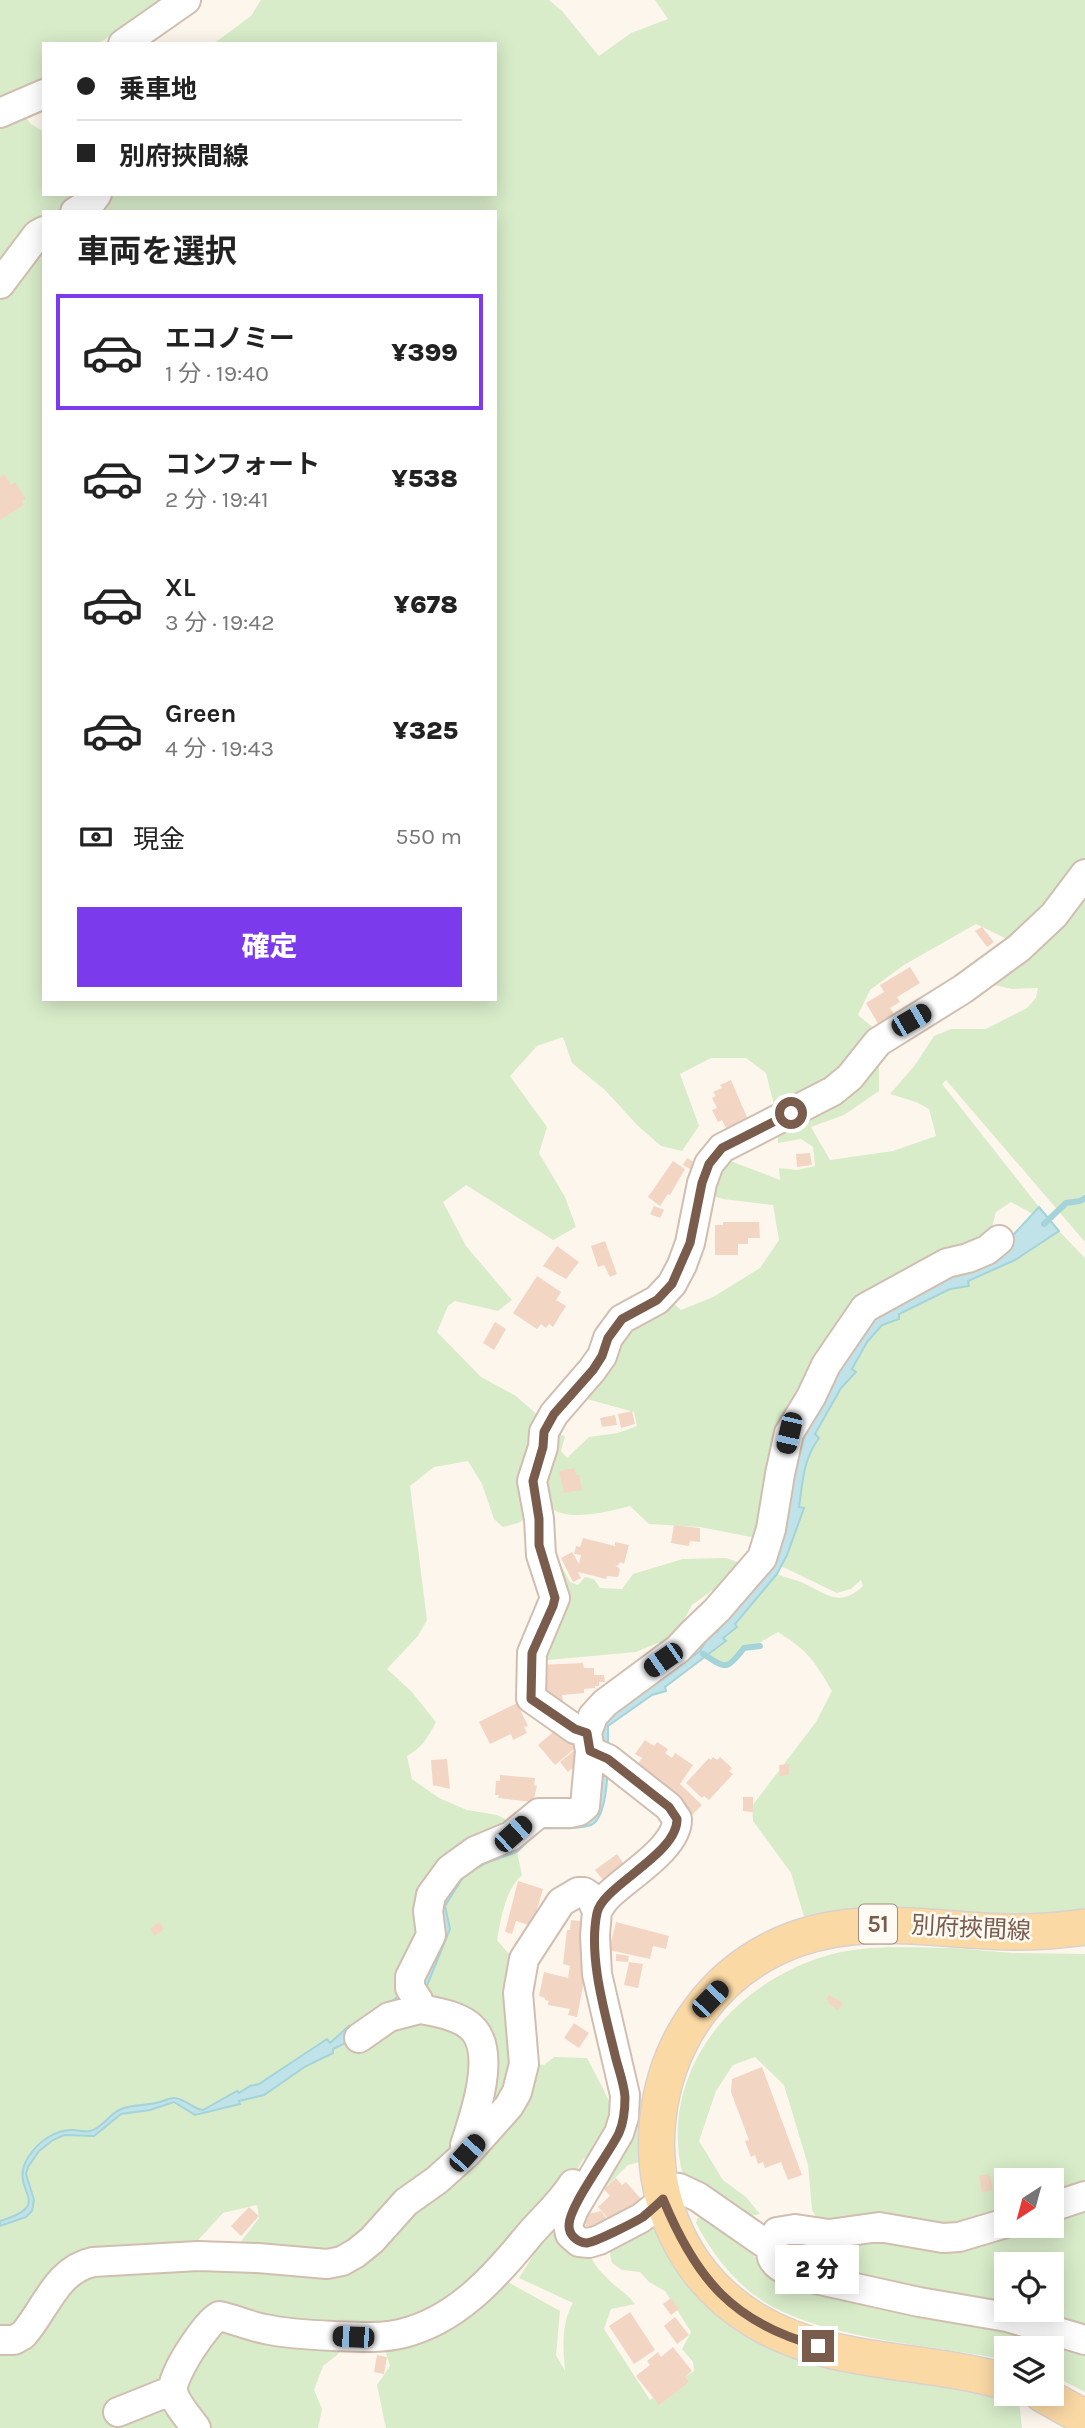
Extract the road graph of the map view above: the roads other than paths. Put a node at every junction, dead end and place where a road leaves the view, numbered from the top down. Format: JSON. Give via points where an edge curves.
{"nodes":[{"id":1,"x":186,"y":0,"type":"edge"},
{"id":2,"x":148,"y":35,"type":"edge"},
{"id":3,"x":129,"y":42,"type":"edge"},
{"id":4,"x":42,"y":95,"type":"edge"},
{"id":5,"x":0,"y":113,"type":"edge"},
{"id":6,"x":96,"y":196,"type":"edge"},
{"id":7,"x":78,"y":210,"type":"edge"},
{"id":8,"x":42,"y":232,"type":"edge"},
{"id":9,"x":0,"y":284,"type":"edge"},
{"id":10,"x":1085,"y":874,"type":"edge"},
{"id":11,"x":999,"y":1240,"type":"dead end"},
{"id":12,"x":595,"y":1749,"type":"junction"},
{"id":13,"x":597,"y":1910,"type":"junction"},
{"id":14,"x":1085,"y":1927,"type":"edge"},
{"id":15,"x":416,"y":1999,"type":"junction"},
{"id":16,"x":359,"y":2038,"type":"dead end"},
{"id":17,"x":639,"y":2119,"type":"junction"},
{"id":18,"x":609,"y":2148,"type":"junction"},
{"id":19,"x":467,"y":2153,"type":"junction"},
{"id":20,"x":1085,"y":2196,"type":"edge"},
{"id":21,"x":663,"y":2199,"type":"junction"},
{"id":22,"x":1064,"y":2203,"type":"edge"},
{"id":23,"x":994,"y":2227,"type":"edge"},
{"id":24,"x":770,"y":2247,"type":"junction"},
{"id":25,"x":0,"y":2340,"type":"edge"},
{"id":26,"x":1085,"y":2340,"type":"edge"},
{"id":27,"x":994,"y":2380,"type":"edge"},
{"id":28,"x":173,"y":2390,"type":"junction"},
{"id":29,"x":1064,"y":2406,"type":"edge"},
{"id":30,"x":118,"y":2412,"type":"dead end"},
{"id":31,"x":1085,"y":2418,"type":"edge"},
{"id":32,"x":196,"y":2428,"type":"edge"}],
"edges":[{"from":1,"to":2,"type":"street"},
{"from":2,"to":3,"type":"street"},
{"from":4,"to":5,"type":"street"},
{"from":6,"to":7,"type":"street"},
{"from":8,"to":9,"type":"street"},
{"from":10,"to":12,"type":"street","via":[[1054,915],[1019,948],[878,1042],[833,1091],[715,1155],[702,1183],[690,1243],[672,1284],[657,1300],[622,1319],[593,1370],[547,1422],[533,1481],[539,1545],[555,1598],[532,1653],[531,1699]]},
{"from":11,"to":12,"type":"street","via":[[865,1308],[826,1365],[789,1433],[772,1529],[762,1558],[678,1650],[593,1716]]},
{"from":12,"to":13,"type":"street","via":[[669,1807],[678,1825],[664,1846]]},
{"from":12,"to":15,"type":"street","via":[[585,1806],[570,1813],[539,1813],[511,1836],[475,1851],[450,1869],[431,1895],[431,1935],[410,1977]]},
{"from":13,"to":17,"type":"street","via":[[597,1973],[625,2095]]},
{"from":13,"to":19,"type":"street","via":[[584,1892],[567,1897],[531,1947],[518,1993],[522,2079],[509,2106]]},
{"from":14,"to":17,"type":"main road","name":"別府挾間線","number":"51","via":[[1015,1932],[887,1924],[796,1939],[755,1959],[723,1985],[698,2014],[679,2045],[660,2092]]},
{"from":15,"to":16,"type":"street"},
{"from":15,"to":19,"type":"street","via":[[468,2025],[481,2045],[482,2084],[465,2145]]},
{"from":17,"to":18,"type":"street","via":[[619,2133]]},
{"from":17,"to":21,"type":"main road","name":"別府挾間線","number":"51","via":[[657,2164]]},
{"from":18,"to":21,"type":"street","via":[[574,2209],[568,2224],[570,2234],[579,2242],[599,2240],[641,2218]]},
{"from":18,"to":28,"type":"street","via":[[589,2158],[554,2211],[499,2272],[471,2298],[431,2324],[393,2335],[332,2336],[264,2329],[219,2316],[192,2347]]},
{"from":19,"to":25,"type":"street","via":[[406,2202],[372,2240],[342,2261],[327,2264],[198,2256],[78,2265],[67,2273],[23,2335]]},
{"from":20,"to":22,"type":"street"},
{"from":21,"to":24,"type":"street","via":[[679,2188]]},
{"from":21,"to":27,"type":"main road","name":"別府挾間線","number":"51","via":[[702,2273],[736,2308],[775,2331],[853,2354]]},
{"from":23,"to":24,"type":"street","via":[[943,2238],[879,2227],[829,2234],[785,2229],[777,2232]]},
{"from":24,"to":26,"type":"street","via":[[772,2260],[793,2274],[1007,2317]]},
{"from":28,"to":30,"type":"street"},
{"from":28,"to":32,"type":"street"},
{"from":29,"to":31,"type":"main road"}]}
